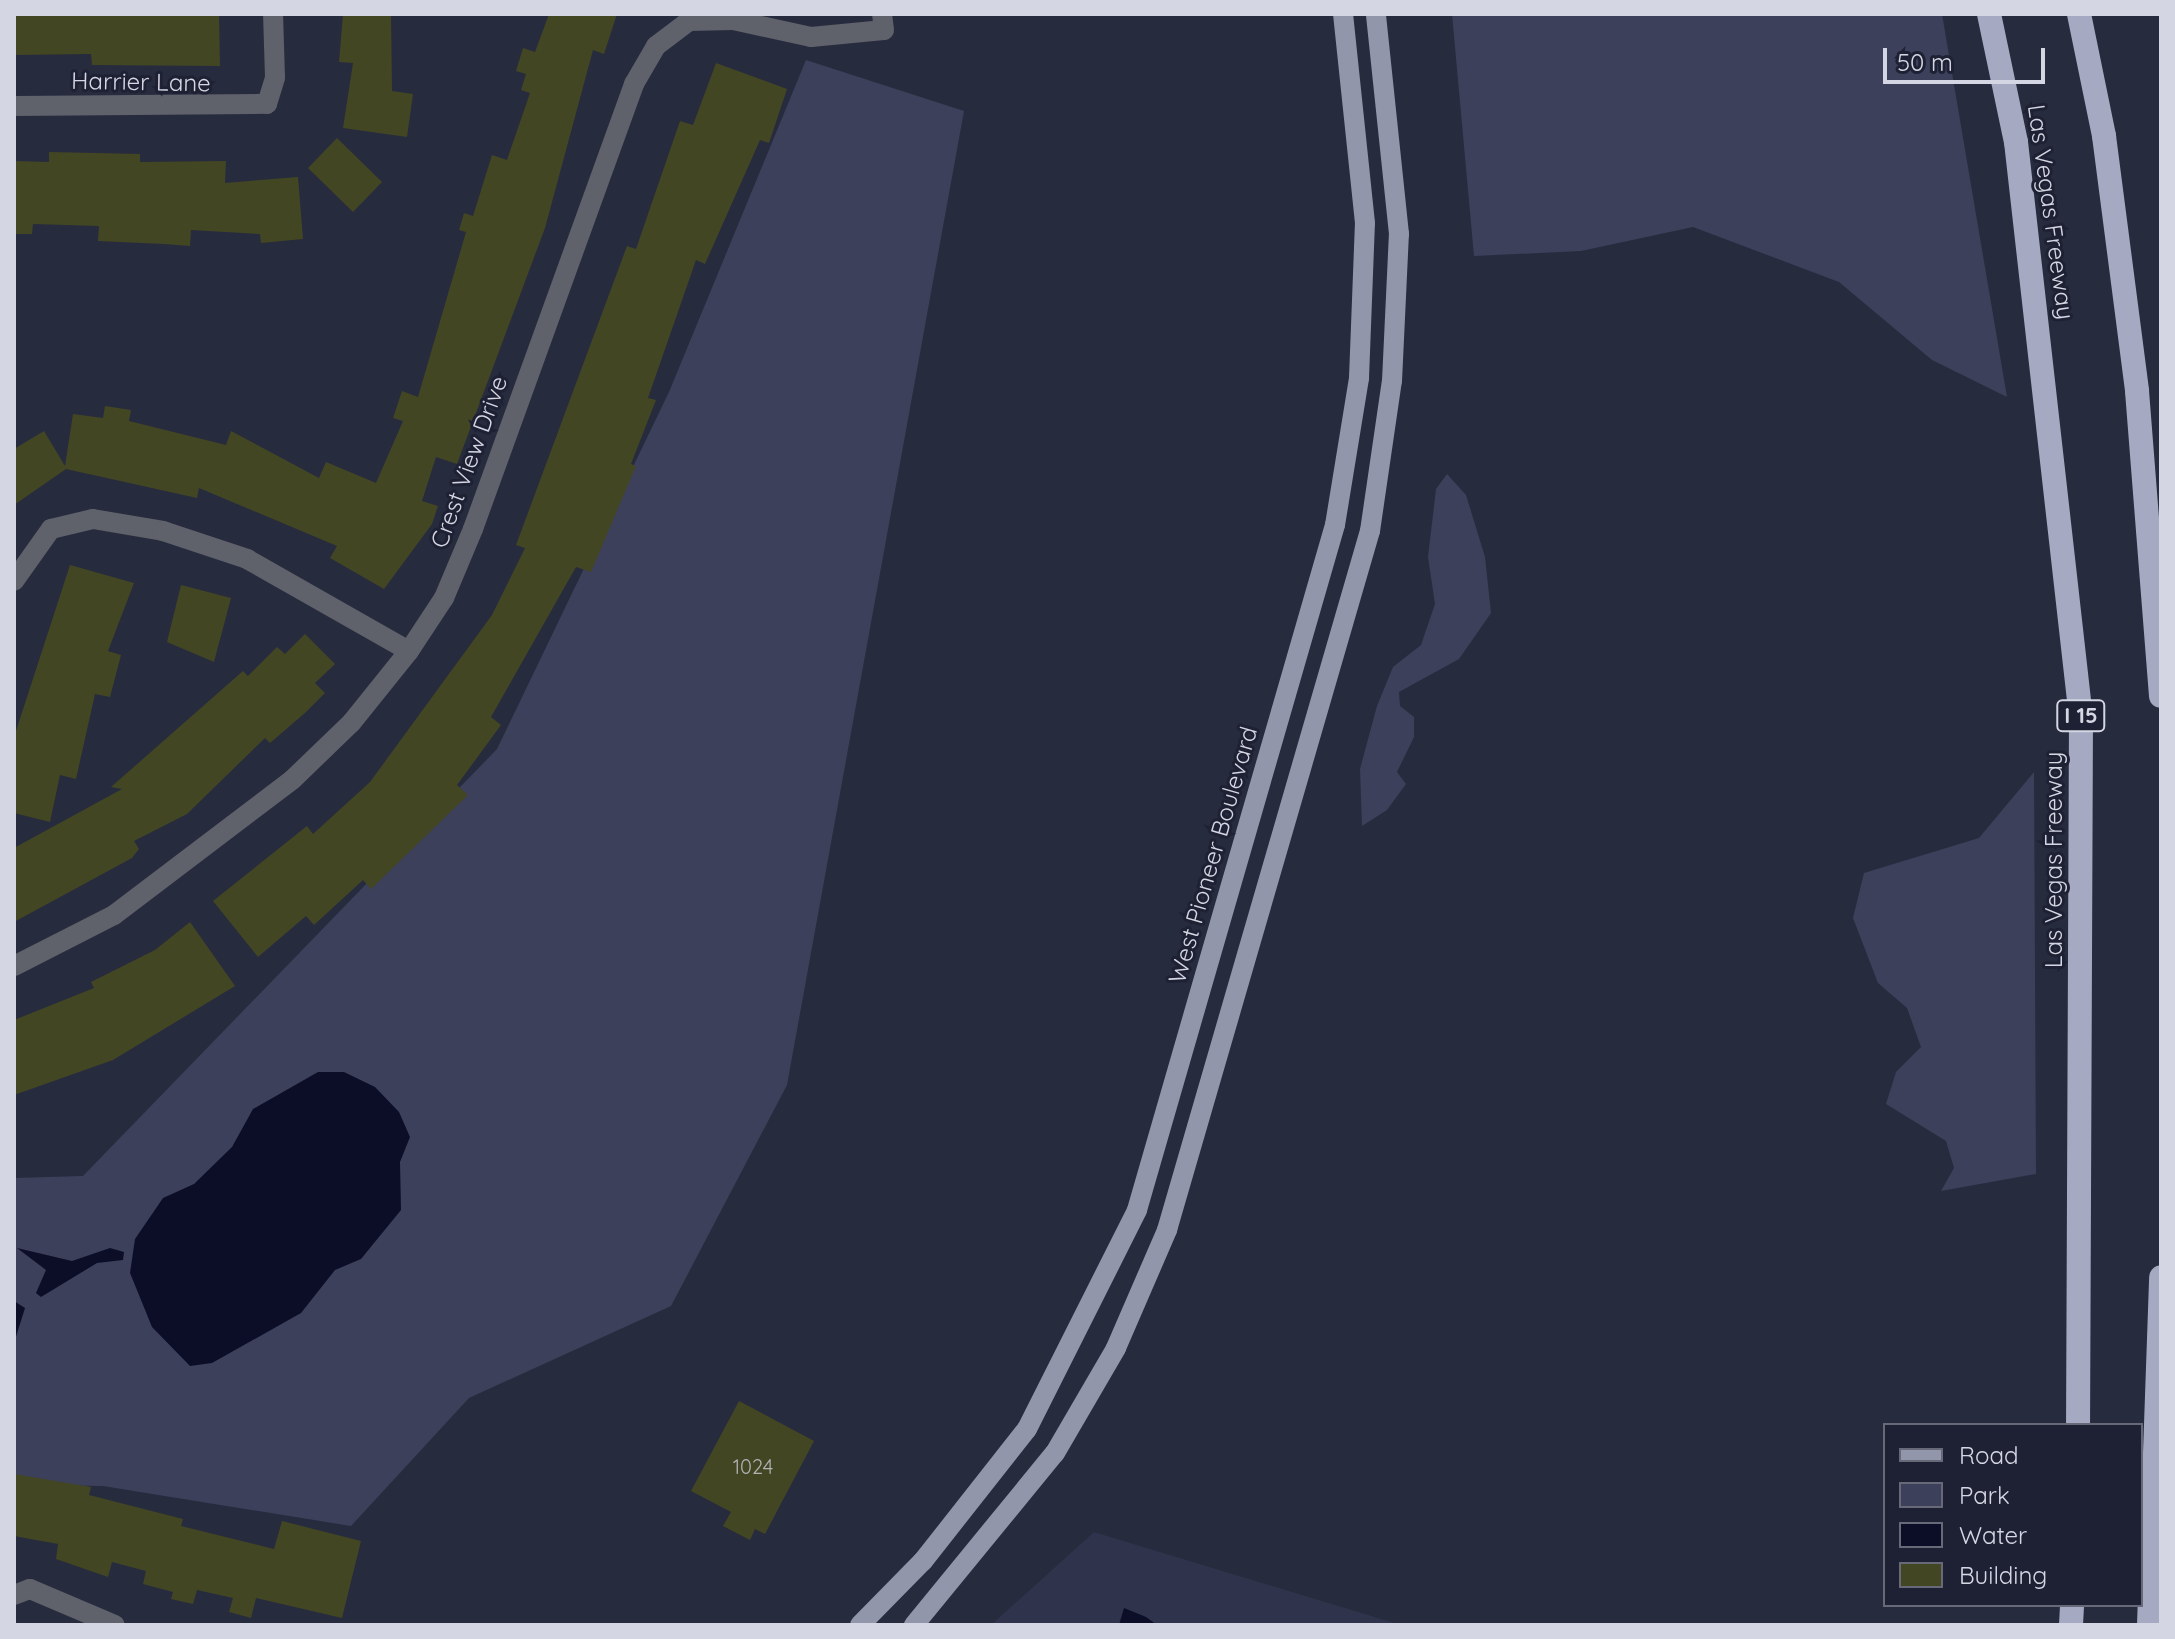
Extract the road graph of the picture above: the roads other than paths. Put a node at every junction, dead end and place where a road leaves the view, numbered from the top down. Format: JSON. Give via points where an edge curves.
{"nodes":[{"id":1,"x":273,"y":14,"type":"edge"},
{"id":2,"x":882,"y":14,"type":"edge"},
{"id":3,"x":1343,"y":14,"type":"edge"},
{"id":4,"x":1376,"y":14,"type":"edge"},
{"id":5,"x":1989,"y":14,"type":"edge"},
{"id":6,"x":2079,"y":14,"type":"edge"},
{"id":7,"x":14,"y":106,"type":"edge"},
{"id":8,"x":14,"y":581,"type":"edge"},
{"id":9,"x":409,"y":651,"type":"junction"},
{"id":10,"x":2161,"y":696,"type":"edge"},
{"id":11,"x":14,"y":966,"type":"edge"},
{"id":12,"x":2161,"y":1277,"type":"edge"},
{"id":13,"x":2078,"y":1423,"type":"edge"},
{"id":14,"x":14,"y":1595,"type":"edge"},
{"id":15,"x":115,"y":1625,"type":"edge"},
{"id":16,"x":860,"y":1625,"type":"edge"},
{"id":17,"x":914,"y":1625,"type":"edge"},
{"id":18,"x":2149,"y":1625,"type":"edge"}],
"edges":[{"from":1,"to":7,"type":"street","name":"Harrier Lane","via":[[275,77],[267,104]]},
{"from":2,"to":9,"type":"street","name":"Crest View Drive","via":[[884,30],[811,37],[733,20],[689,21],[656,46],[634,84],[473,529],[444,598]]},
{"from":3,"to":16,"type":"main road","name":"West Pioneer Boulevard","via":[[1365,223],[1359,378],[1335,525],[1137,1210],[1027,1429],[923,1561]]},
{"from":4,"to":17,"type":"main road","via":[[1399,234],[1392,381],[1370,531],[1167,1230],[1116,1348],[1055,1453]]},
{"from":5,"to":13,"type":"highway","name":"Las Vegas Freeway","number":"I 15","via":[[2016,142],[2081,718]]},
{"from":6,"to":10,"type":"highway","via":[[2104,136],[2137,391]]},
{"from":8,"to":9,"type":"street","via":[[51,529],[93,519],[163,531],[247,559]]},
{"from":9,"to":11,"type":"street","name":"Crest View Drive","via":[[352,722],[292,780],[114,915]]},
{"from":12,"to":18,"type":"highway"},
{"from":14,"to":15,"type":"street","via":[[30,1589]]}]}
